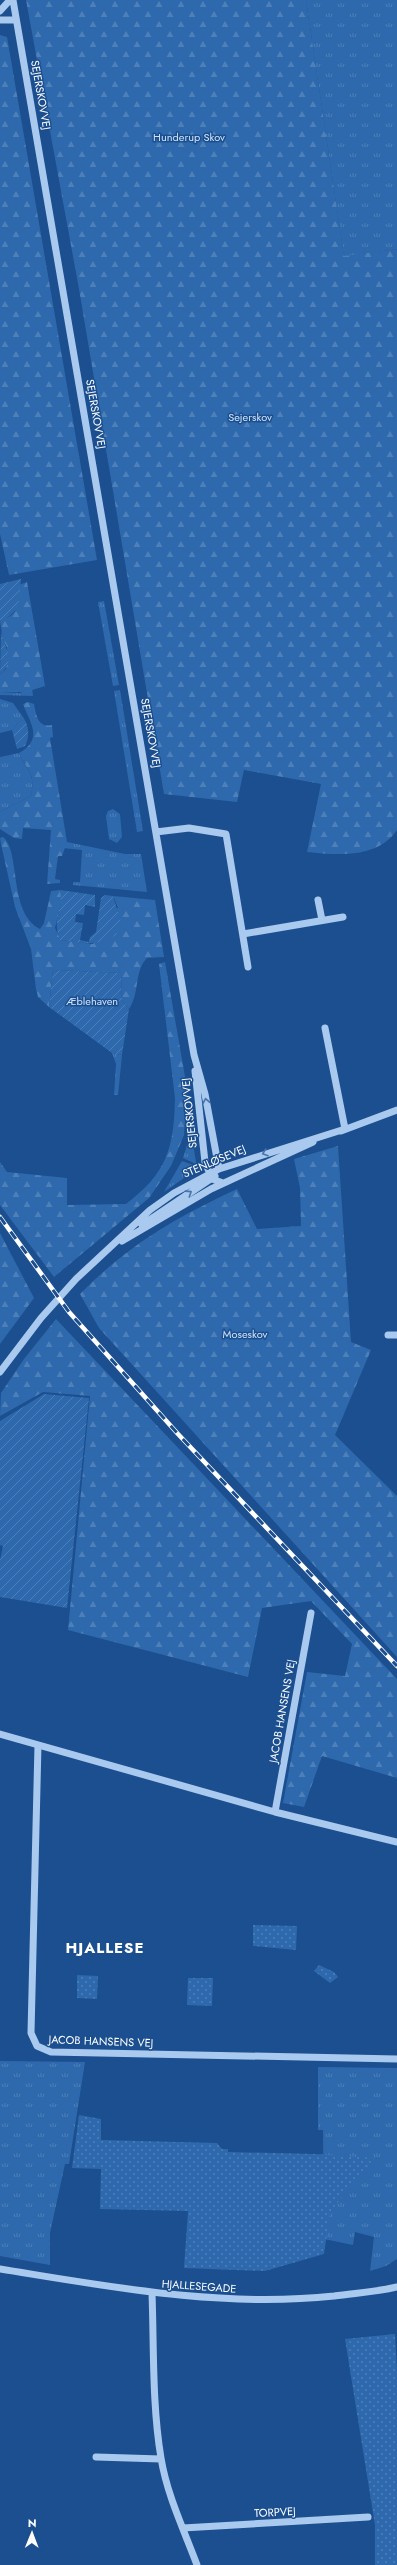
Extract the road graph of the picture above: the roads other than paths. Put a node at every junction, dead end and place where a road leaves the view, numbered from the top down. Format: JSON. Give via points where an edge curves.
{"nodes":[{"id":1,"x":12,"y":0,"type":"edge"},
{"id":2,"x":0,"y":11,"type":"edge"},
{"id":3,"x":0,"y":20,"type":"edge"},
{"id":4,"x":16,"y":20,"type":"junction"},
{"id":5,"x":156,"y":832,"type":"junction"},
{"id":6,"x":318,"y":900,"type":"dead end"},
{"id":7,"x":343,"y":917,"type":"dead end"},
{"id":8,"x":322,"y":920,"type":"junction"},
{"id":9,"x":242,"y":934,"type":"junction"},
{"id":10,"x":248,"y":967,"type":"dead end"},
{"id":11,"x":325,"y":1028,"type":"dead end"},
{"id":12,"x":194,"y":1055,"type":"junction"},
{"id":13,"x":397,"y":1110,"type":"edge"},
{"id":14,"x":345,"y":1129,"type":"junction"},
{"id":15,"x":219,"y":1169,"type":"junction"},
{"id":16,"x":210,"y":1176,"type":"junction"},
{"id":17,"x":224,"y":1183,"type":"junction"},
{"id":18,"x":112,"y":1248,"type":"junction"},
{"id":19,"x":388,"y":1335,"type":"dead end"},
{"id":20,"x":397,"y":1335,"type":"edge"},
{"id":21,"x":0,"y":1372,"type":"edge"},
{"id":22,"x":311,"y":1613,"type":"dead end"},
{"id":23,"x":0,"y":1734,"type":"edge"},
{"id":24,"x":38,"y":1745,"type":"junction"},
{"id":25,"x":275,"y":1812,"type":"junction"},
{"id":26,"x":397,"y":1842,"type":"edge"},
{"id":27,"x":397,"y":2059,"type":"edge"},
{"id":28,"x":0,"y":2268,"type":"edge"},
{"id":29,"x":397,"y":2287,"type":"edge"},
{"id":30,"x":152,"y":2294,"type":"junction"},
{"id":31,"x":96,"y":2457,"type":"dead end"},
{"id":32,"x":161,"y":2459,"type":"junction"},
{"id":33,"x":368,"y":2517,"type":"dead end"},
{"id":34,"x":183,"y":2528,"type":"junction"},
{"id":35,"x":197,"y":2565,"type":"edge"}],
"edges":[{"from":1,"to":2,"type":"street"},
{"from":1,"to":4,"type":"street","name":"SEJERSKOVVEJ"},
{"from":3,"to":4,"type":"street"},
{"from":4,"to":5,"type":"street","name":"SEJERSKOVVEJ"},
{"from":5,"to":9,"type":"street","via":[[189,828],[226,834]]},
{"from":5,"to":12,"type":"street","name":"SEJERSKOVVEJ"},
{"from":6,"to":8,"type":"street"},
{"from":7,"to":8,"type":"street"},
{"from":8,"to":9,"type":"street"},
{"from":9,"to":10,"type":"street"},
{"from":11,"to":14,"type":"street"},
{"from":15,"to":12,"type":"street","name":"SEJERSKOVVEJ","one_way":true,"via":[[205,1094]]},
{"from":12,"to":16,"type":"street","name":"SEJERSKOVVEJ","via":[[197,1099]]},
{"from":13,"to":14,"type":"street","name":"STENLØSEVEJ"},
{"from":14,"to":15,"type":"street","name":"STENLØSEVEJ","one_way":true},
{"from":14,"to":17,"type":"street","name":"STENLØSEVEJ"},
{"from":15,"to":16,"type":"street"},
{"from":16,"to":17,"type":"street"},
{"from":16,"to":18,"type":"street"},
{"from":17,"to":18,"type":"street","name":"STENLØSEVEJ"},
{"from":18,"to":21,"type":"street","name":"STENLØSEVEJ","via":[[76,1280],[41,1318]]},
{"from":19,"to":20,"type":"street"},
{"from":22,"to":25,"type":"street","name":"JACOB HANSENS VEJ"},
{"from":23,"to":24,"type":"street"},
{"from":24,"to":25,"type":"street"},
{"from":24,"to":27,"type":"street","name":"JACOB HANSENS VEJ","via":[[30,2033],[38,2046],[51,2052]]},
{"from":25,"to":26,"type":"street"},
{"from":28,"to":30,"type":"street","name":"HJALLESEGADE"},
{"from":29,"to":30,"type":"street","name":"HJALLESEGADE","via":[[304,2299],[260,2301]]},
{"from":30,"to":32,"type":"street"},
{"from":31,"to":32,"type":"street"},
{"from":32,"to":34,"type":"street"},
{"from":33,"to":34,"type":"street","name":"TORPVEJ"},
{"from":34,"to":35,"type":"street"}]}
